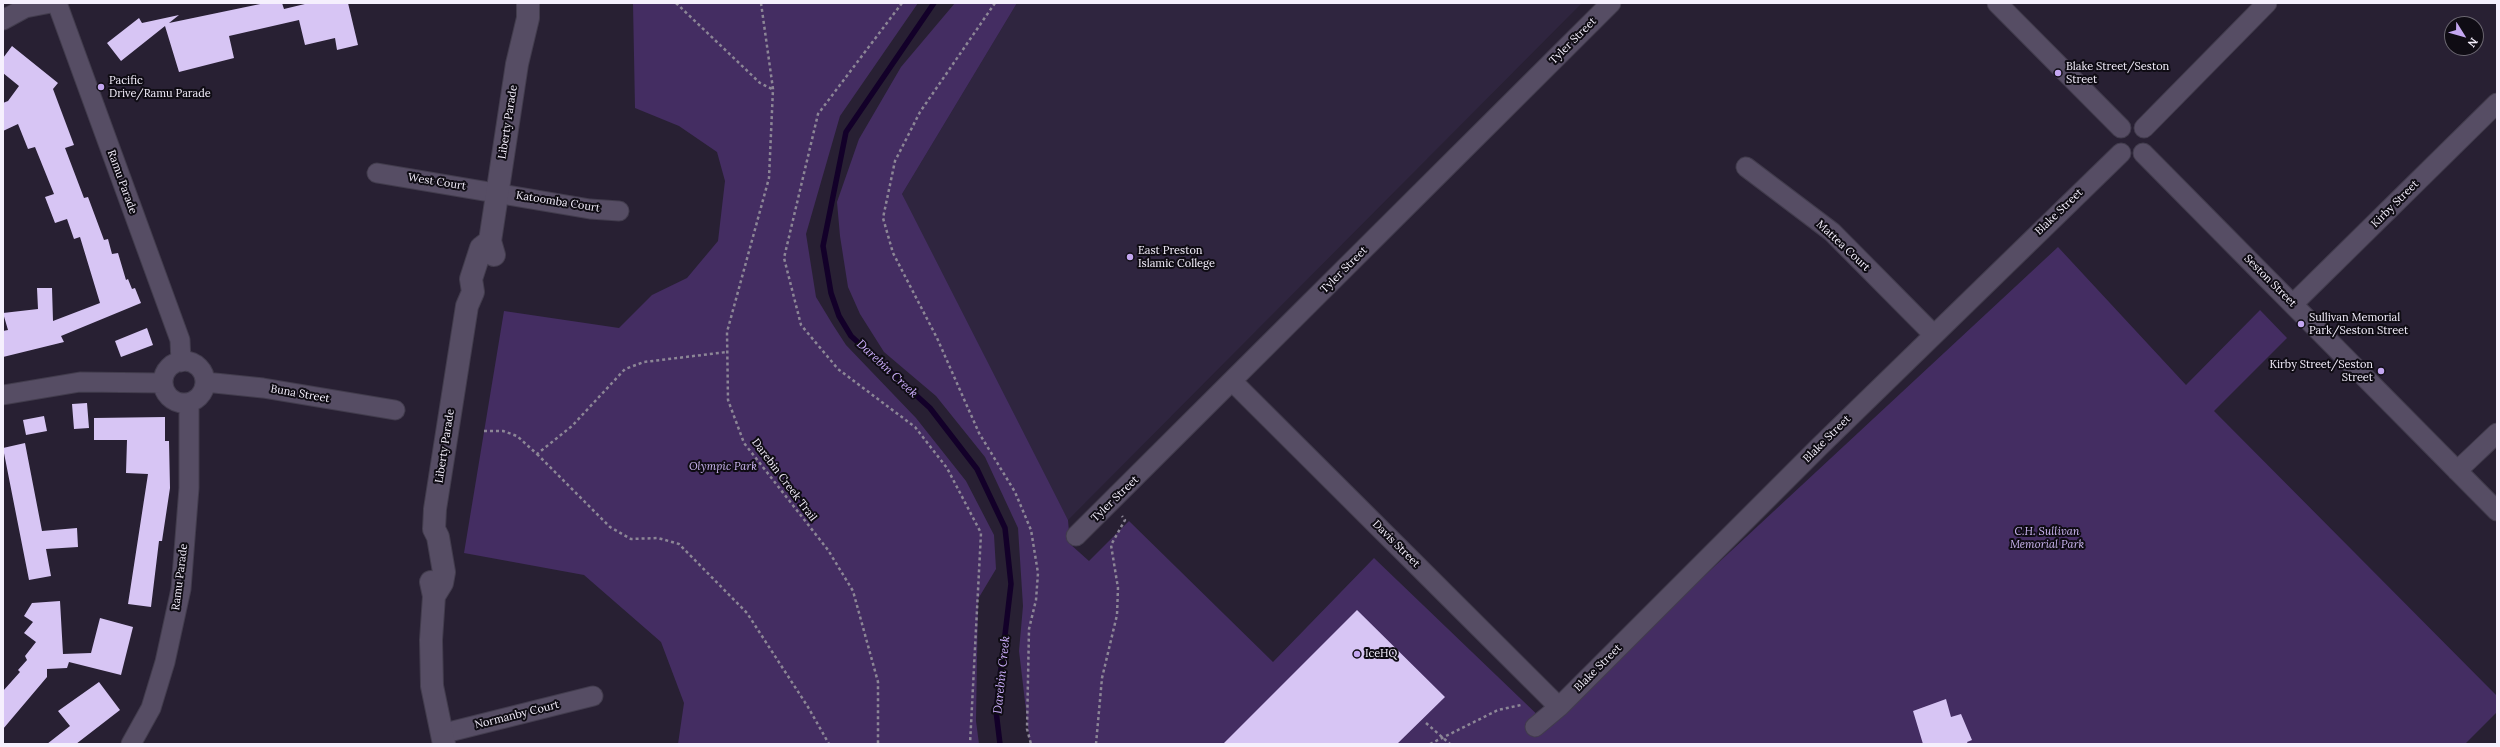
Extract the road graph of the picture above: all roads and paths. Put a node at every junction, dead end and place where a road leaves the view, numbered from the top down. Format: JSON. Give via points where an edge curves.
{"nodes":[{"id":1,"x":51,"y":3,"type":"edge"},
{"id":2,"x":56,"y":3,"type":"edge"},
{"id":3,"x":528,"y":3,"type":"edge"},
{"id":4,"x":676,"y":3,"type":"edge"},
{"id":5,"x":761,"y":3,"type":"edge"},
{"id":6,"x":902,"y":3,"type":"edge"},
{"id":7,"x":995,"y":3,"type":"edge"},
{"id":8,"x":1611,"y":3,"type":"edge"},
{"id":9,"x":1998,"y":3,"type":"edge"},
{"id":10,"x":2266,"y":3,"type":"edge"},
{"id":11,"x":3,"y":20,"type":"edge"},
{"id":12,"x":773,"y":89,"type":"junction"},
{"id":13,"x":2497,"y":103,"type":"edge"},
{"id":14,"x":2121,"y":128,"type":"junction"},
{"id":15,"x":2144,"y":128,"type":"junction"},
{"id":16,"x":2121,"y":153,"type":"junction"},
{"id":17,"x":2143,"y":153,"type":"junction"},
{"id":18,"x":1746,"y":167,"type":"dead end"},
{"id":19,"x":377,"y":173,"type":"dead end"},
{"id":20,"x":497,"y":192,"type":"junction"},
{"id":21,"x":619,"y":211,"type":"dead end"},
{"id":22,"x":2293,"y":304,"type":"junction"},
{"id":23,"x":1934,"y":334,"type":"junction"},
{"id":24,"x":727,"y":352,"type":"junction"},
{"id":25,"x":180,"y":362,"type":"junction"},
{"id":26,"x":205,"y":382,"type":"junction"},
{"id":27,"x":1233,"y":382,"type":"junction"},
{"id":28,"x":163,"y":383,"type":"junction"},
{"id":29,"x":3,"y":395,"type":"edge"},
{"id":30,"x":189,"y":403,"type":"junction"},
{"id":31,"x":395,"y":410,"type":"dead end"},
{"id":32,"x":484,"y":431,"type":"dead end"},
{"id":33,"x":2497,"y":433,"type":"edge"},
{"id":34,"x":537,"y":454,"type":"junction"},
{"id":35,"x":2458,"y":471,"type":"junction"},
{"id":36,"x":1111,"y":503,"type":"junction"},
{"id":37,"x":2497,"y":511,"type":"edge"},
{"id":38,"x":1076,"y":536,"type":"dead end"},
{"id":39,"x":593,"y":696,"type":"dead end"},
{"id":40,"x":1522,"y":705,"type":"dead end"},
{"id":41,"x":1559,"y":707,"type":"junction"},
{"id":42,"x":1426,"y":723,"type":"dead end"},
{"id":43,"x":1535,"y":727,"type":"dead end"},
{"id":44,"x":1444,"y":738,"type":"junction"},
{"id":45,"x":442,"y":739,"type":"edge"},
{"id":46,"x":131,"y":744,"type":"edge"},
{"id":47,"x":829,"y":744,"type":"edge"},
{"id":48,"x":878,"y":744,"type":"edge"},
{"id":49,"x":970,"y":744,"type":"edge"},
{"id":50,"x":1031,"y":744,"type":"edge"},
{"id":51,"x":1096,"y":744,"type":"edge"},
{"id":52,"x":1430,"y":744,"type":"edge"},
{"id":53,"x":1450,"y":744,"type":"edge"}],
"edges":[{"from":1,"to":11,"type":"street","via":[[26,8]]},
{"from":2,"to":25,"type":"street","name":"Ramu Parade","via":[[180,340]]},
{"from":3,"to":20,"type":"street","name":"Liberty Parade","via":[[528,18],[517,64]]},
{"from":4,"to":12,"type":"path","via":[[760,83]]},
{"from":5,"to":12,"type":"path","name":"Darebin Creek Trail"},
{"from":6,"to":49,"type":"path","via":[[818,114],[784,258],[800,325],[838,369],[914,427],[947,468],[981,533]]},
{"from":7,"to":50,"type":"path","via":[[920,112],[895,161],[883,218],[893,252],[937,338],[979,433],[1015,492],[1031,530],[1038,573],[1036,600],[1029,629],[1027,730]]},
{"from":8,"to":27,"type":"street","name":"Tyler Street"},
{"from":9,"to":14,"type":"street"},
{"from":10,"to":15,"type":"street"},
{"from":12,"to":24,"type":"path","name":"Darebin Creek Trail","via":[[769,178],[727,332]]},
{"from":13,"to":22,"type":"street","name":"Kirby Street"},
{"from":14,"to":15,"type":"street","via":[[2135,124]]},
{"from":14,"to":16,"type":"street","via":[[2116,138]]},
{"from":15,"to":17,"type":"street","via":[[2148,138]]},
{"from":16,"to":17,"type":"street","via":[[2134,157]]},
{"from":16,"to":23,"type":"street","name":"Blake Street"},
{"from":17,"to":22,"type":"street","name":"Seston Street"},
{"from":18,"to":23,"type":"street","name":"Mattea Court","via":[[1832,232]]},
{"from":19,"to":20,"type":"street","name":"West Court"},
{"from":20,"to":21,"type":"street","name":"Katoomba Court","via":[[590,209]]},
{"from":20,"to":45,"type":"street","name":"Liberty Parade","via":[[490,241],[494,254],[482,284],[473,292],[467,306],[434,529],[438,537],[444,572],[442,583],[434,596],[431,665],[432,686]]},
{"from":22,"to":35,"type":"street","name":"Seston Street"},
{"from":23,"to":41,"type":"street","name":"Blake Street"},
{"from":24,"to":34,"type":"path","via":[[644,362],[625,368],[572,426]]},
{"from":24,"to":48,"type":"path","name":"Darebin Creek Trail","via":[[728,400],[744,443],[828,550],[853,591],[878,682]]},
{"from":25,"to":26,"type":"street","via":[[194,364],[204,375]]},
{"from":25,"to":28,"type":"street","via":[[166,372]]},
{"from":26,"to":30,"type":"street","via":[[200,395]]},
{"from":26,"to":31,"type":"street","name":"Buna Street","via":[[263,388]]},
{"from":27,"to":36,"type":"street","name":"Tyler Street"},
{"from":27,"to":41,"type":"street","name":"Davis Street"},
{"from":28,"to":29,"type":"street","via":[[80,382]]},
{"from":28,"to":30,"type":"street","via":[[171,400]]},
{"from":30,"to":46,"type":"street","name":"Ramu Parade","via":[[189,488],[180,589],[151,708]]},
{"from":32,"to":34,"type":"path","via":[[503,431],[517,436]]},
{"from":33,"to":35,"type":"street"},
{"from":34,"to":47,"type":"path","via":[[610,527],[631,539],[658,538],[679,544],[747,613]]},
{"from":35,"to":37,"type":"street","name":"Seston Street"},
{"from":36,"to":38,"type":"street","name":"Tyler Street"},
{"from":36,"to":51,"type":"path","via":[[1125,520],[1111,545],[1118,588],[1117,615],[1102,678]]},
{"from":39,"to":45,"type":"street","name":"Normanby Court"},
{"from":40,"to":44,"type":"path","via":[[1498,710]]},
{"from":41,"to":43,"type":"street","name":"Blake Street"},
{"from":42,"to":44,"type":"path"},
{"from":44,"to":52,"type":"path"},
{"from":44,"to":53,"type":"path"}]}
